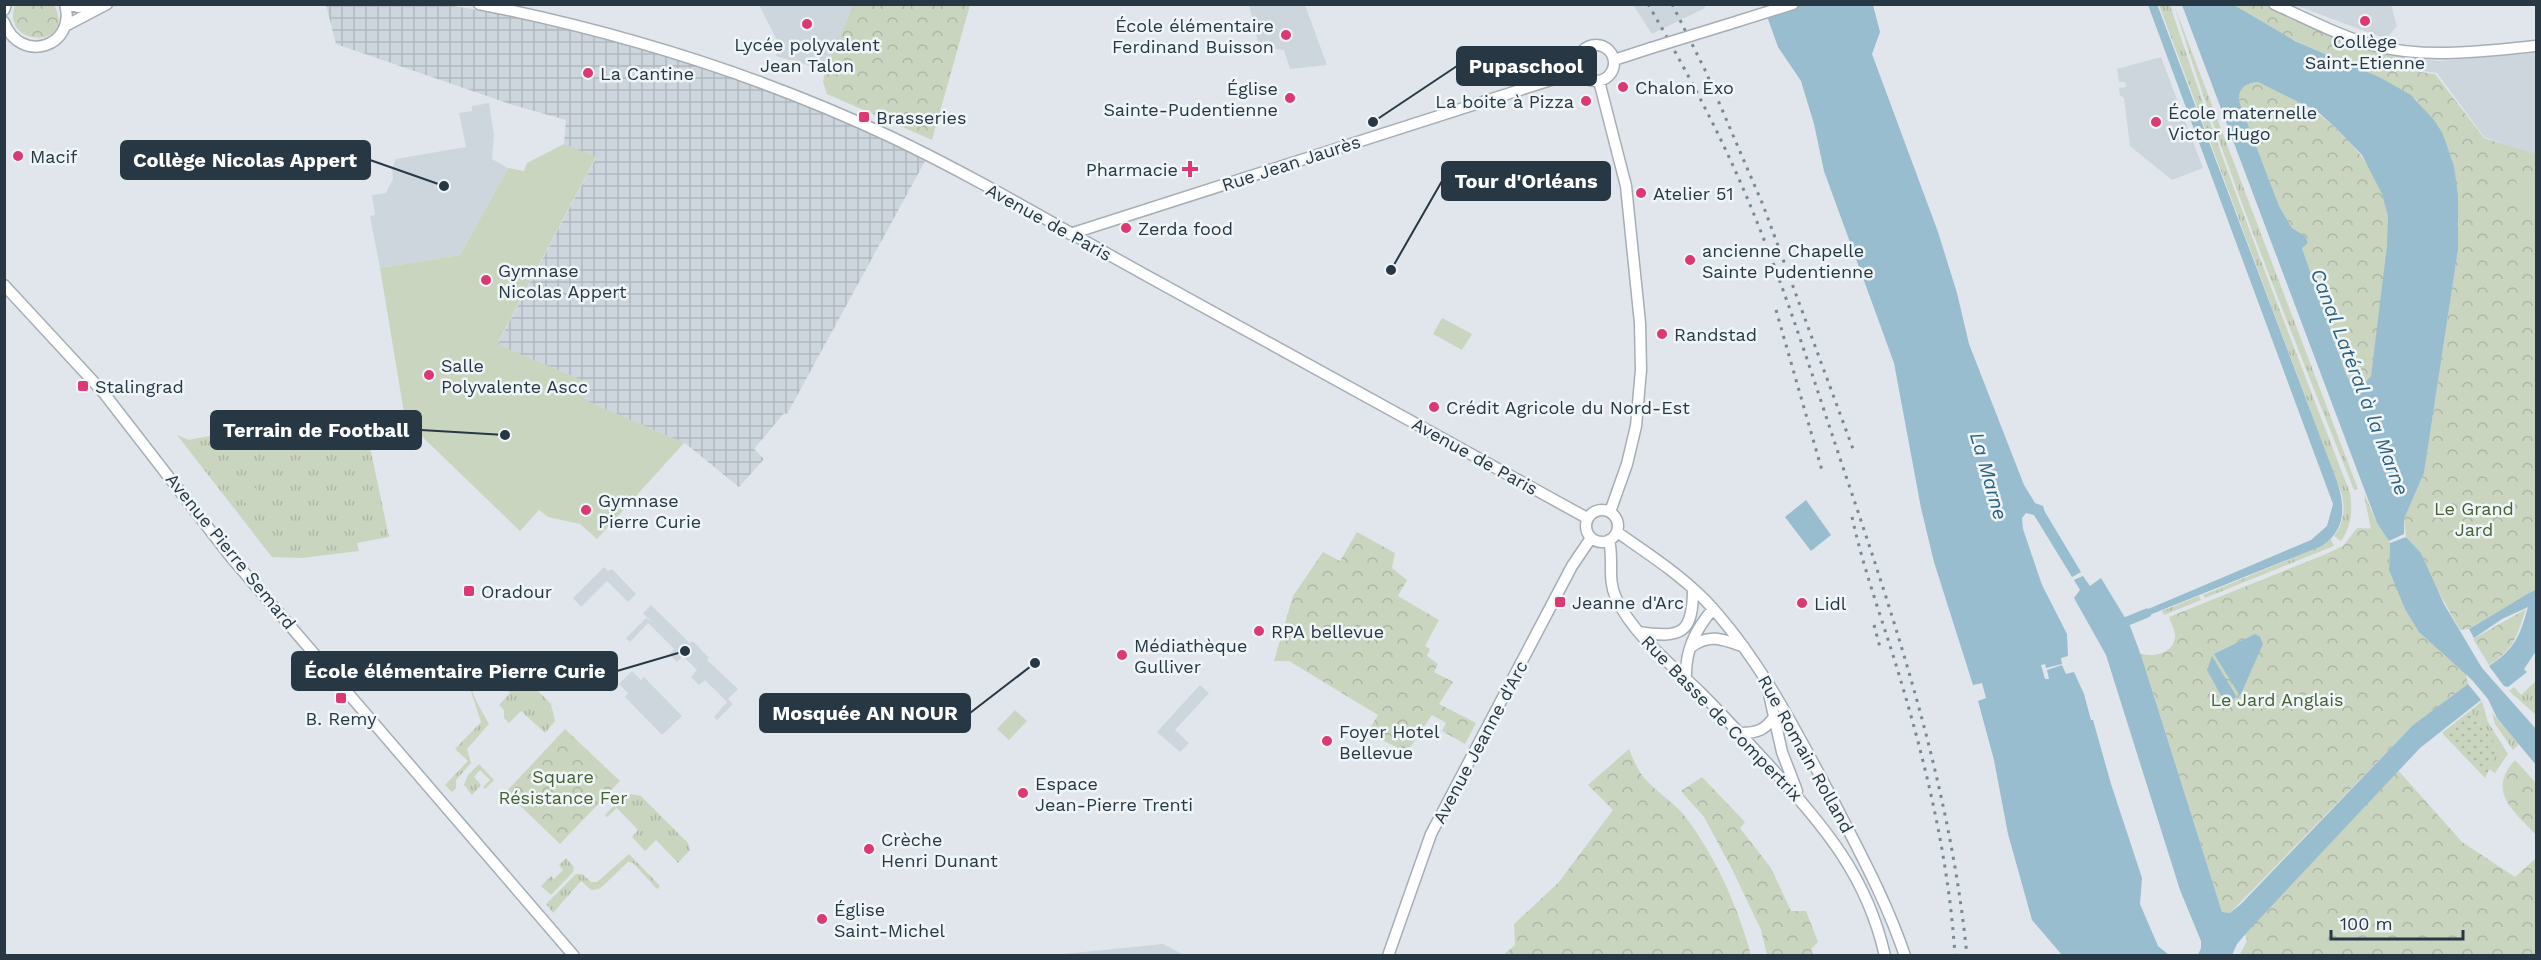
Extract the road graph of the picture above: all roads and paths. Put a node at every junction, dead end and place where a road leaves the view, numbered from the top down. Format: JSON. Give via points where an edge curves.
{"nodes":[{"id":1,"x":6,"y":4,"type":"edge"},
{"id":2,"x":67,"y":4,"type":"edge"},
{"id":3,"x":96,"y":4,"type":"edge"},
{"id":4,"x":107,"y":4,"type":"edge"},
{"id":5,"x":479,"y":4,"type":"edge"},
{"id":6,"x":1793,"y":4,"type":"edge"},
{"id":7,"x":2274,"y":4,"type":"edge"},
{"id":8,"x":4,"y":10,"type":"edge"},
{"id":9,"x":4,"y":22,"type":"edge"},
{"id":10,"x":65,"y":26,"type":"junction"},
{"id":11,"x":2536,"y":46,"type":"edge"},
{"id":12,"x":1614,"y":60,"type":"junction"},
{"id":13,"x":1579,"y":69,"type":"junction"},
{"id":14,"x":1599,"y":81,"type":"junction"},
{"id":15,"x":1070,"y":234,"type":"junction"},
{"id":16,"x":4,"y":285,"type":"edge"},
{"id":17,"x":1610,"y":512,"type":"junction"},
{"id":18,"x":1587,"y":518,"type":"junction"},
{"id":19,"x":1613,"y":536,"type":"junction"},
{"id":20,"x":1591,"y":538,"type":"junction"},
{"id":21,"x":1693,"y":589,"type":"junction"},
{"id":22,"x":1713,"y":609,"type":"junction"},
{"id":23,"x":1639,"y":632,"type":"junction"},
{"id":24,"x":1744,"y":647,"type":"junction"},
{"id":25,"x":1690,"y":648,"type":"junction"},
{"id":26,"x":1686,"y":678,"type":"junction"},
{"id":27,"x":1766,"y":678,"type":"junction"},
{"id":28,"x":1774,"y":717,"type":"junction"},
{"id":29,"x":1741,"y":733,"type":"junction"},
{"id":30,"x":1782,"y":752,"type":"junction"},
{"id":31,"x":1767,"y":764,"type":"junction"},
{"id":32,"x":1801,"y":800,"type":"junction"},
{"id":33,"x":574,"y":956,"type":"edge"},
{"id":34,"x":1388,"y":956,"type":"edge"},
{"id":35,"x":1885,"y":956,"type":"edge"},
{"id":36,"x":1905,"y":956,"type":"edge"}],
"edges":[{"from":1,"to":8,"type":"main road"},
{"from":2,"to":3,"type":"main road"},
{"from":2,"to":10,"type":"main road"},
{"from":4,"to":10,"type":"main road"},
{"from":5,"to":15,"type":"main road","name":"Avenue de Paris","via":[[619,37],[774,88],[908,145]]},
{"from":6,"to":12,"type":"main road","bridge":true},
{"from":7,"to":11,"type":"main road","via":[[2377,46],[2437,53]]},
{"from":9,"to":10,"type":"main road","via":[[12,38],[29,47],[50,44]]},
{"from":12,"to":13,"type":"main road","via":[[1608,50],[1592,46],[1579,57]]},
{"from":12,"to":14,"type":"main road","via":[[1610,75]]},
{"from":13,"to":14,"type":"main road","via":[[1585,77]]},
{"from":13,"to":15,"type":"main road","name":"Rue Jean Jaurès"},
{"from":14,"to":17,"type":"main road","via":[[1626,186],[1640,323],[1636,426]]},
{"from":15,"to":18,"type":"main road","name":"Avenue de Paris"},
{"from":16,"to":33,"type":"main road","name":"Avenue Pierre Semard","via":[[103,392],[230,556]]},
{"from":17,"to":18,"type":"main road","via":[[1600,509]]},
{"from":17,"to":19,"type":"main road","via":[[1617,520]]},
{"from":18,"to":20,"type":"main road","via":[[1585,529]]},
{"from":19,"to":20,"type":"main road","via":[[1600,542]]},
{"from":19,"to":21,"type":"main road","name":"Rue Romain Rolland"},
{"from":19,"to":23,"type":"main road","name":"Rue Basse de Compertrix","via":[[1609,580],[1632,626]]},
{"from":20,"to":34,"type":"main road","name":"Avenue Jeanne d'Arc","via":[[1572,566],[1431,834]]},
{"from":21,"to":22,"type":"main road","name":"Rue Romain Rolland"},
{"from":21,"to":23,"type":"main road","via":[[1693,610],[1686,627],[1663,636]]},
{"from":22,"to":24,"type":"main road","name":"Rue Romain Rolland"},
{"from":22,"to":25,"type":"main road","via":[[1697,629]]},
{"from":23,"to":26,"type":"main road","name":"Rue Basse de Compertrix"},
{"from":24,"to":25,"type":"main road","via":[[1714,637],[1698,641]]},
{"from":24,"to":27,"type":"main road","name":"Rue Romain Rolland"},
{"from":25,"to":26,"type":"main road"},
{"from":26,"to":29,"type":"main road","name":"Rue Basse de Compertrix"},
{"from":27,"to":28,"type":"main road"},
{"from":27,"to":36,"type":"main road","name":"Rue Romain Rolland","via":[[1873,878]]},
{"from":28,"to":29,"type":"main road","via":[[1765,729]]},
{"from":28,"to":30,"type":"main road"},
{"from":29,"to":31,"type":"main road","name":"Rue Basse de Compertrix"},
{"from":30,"to":31,"type":"main road"},
{"from":30,"to":32,"type":"main road"},
{"from":31,"to":32,"type":"main road","name":"Rue Basse de Compertrix"},
{"from":32,"to":35,"type":"main road","name":"Rue Basse de Compertrix","via":[[1853,872],[1870,905]]}]}
